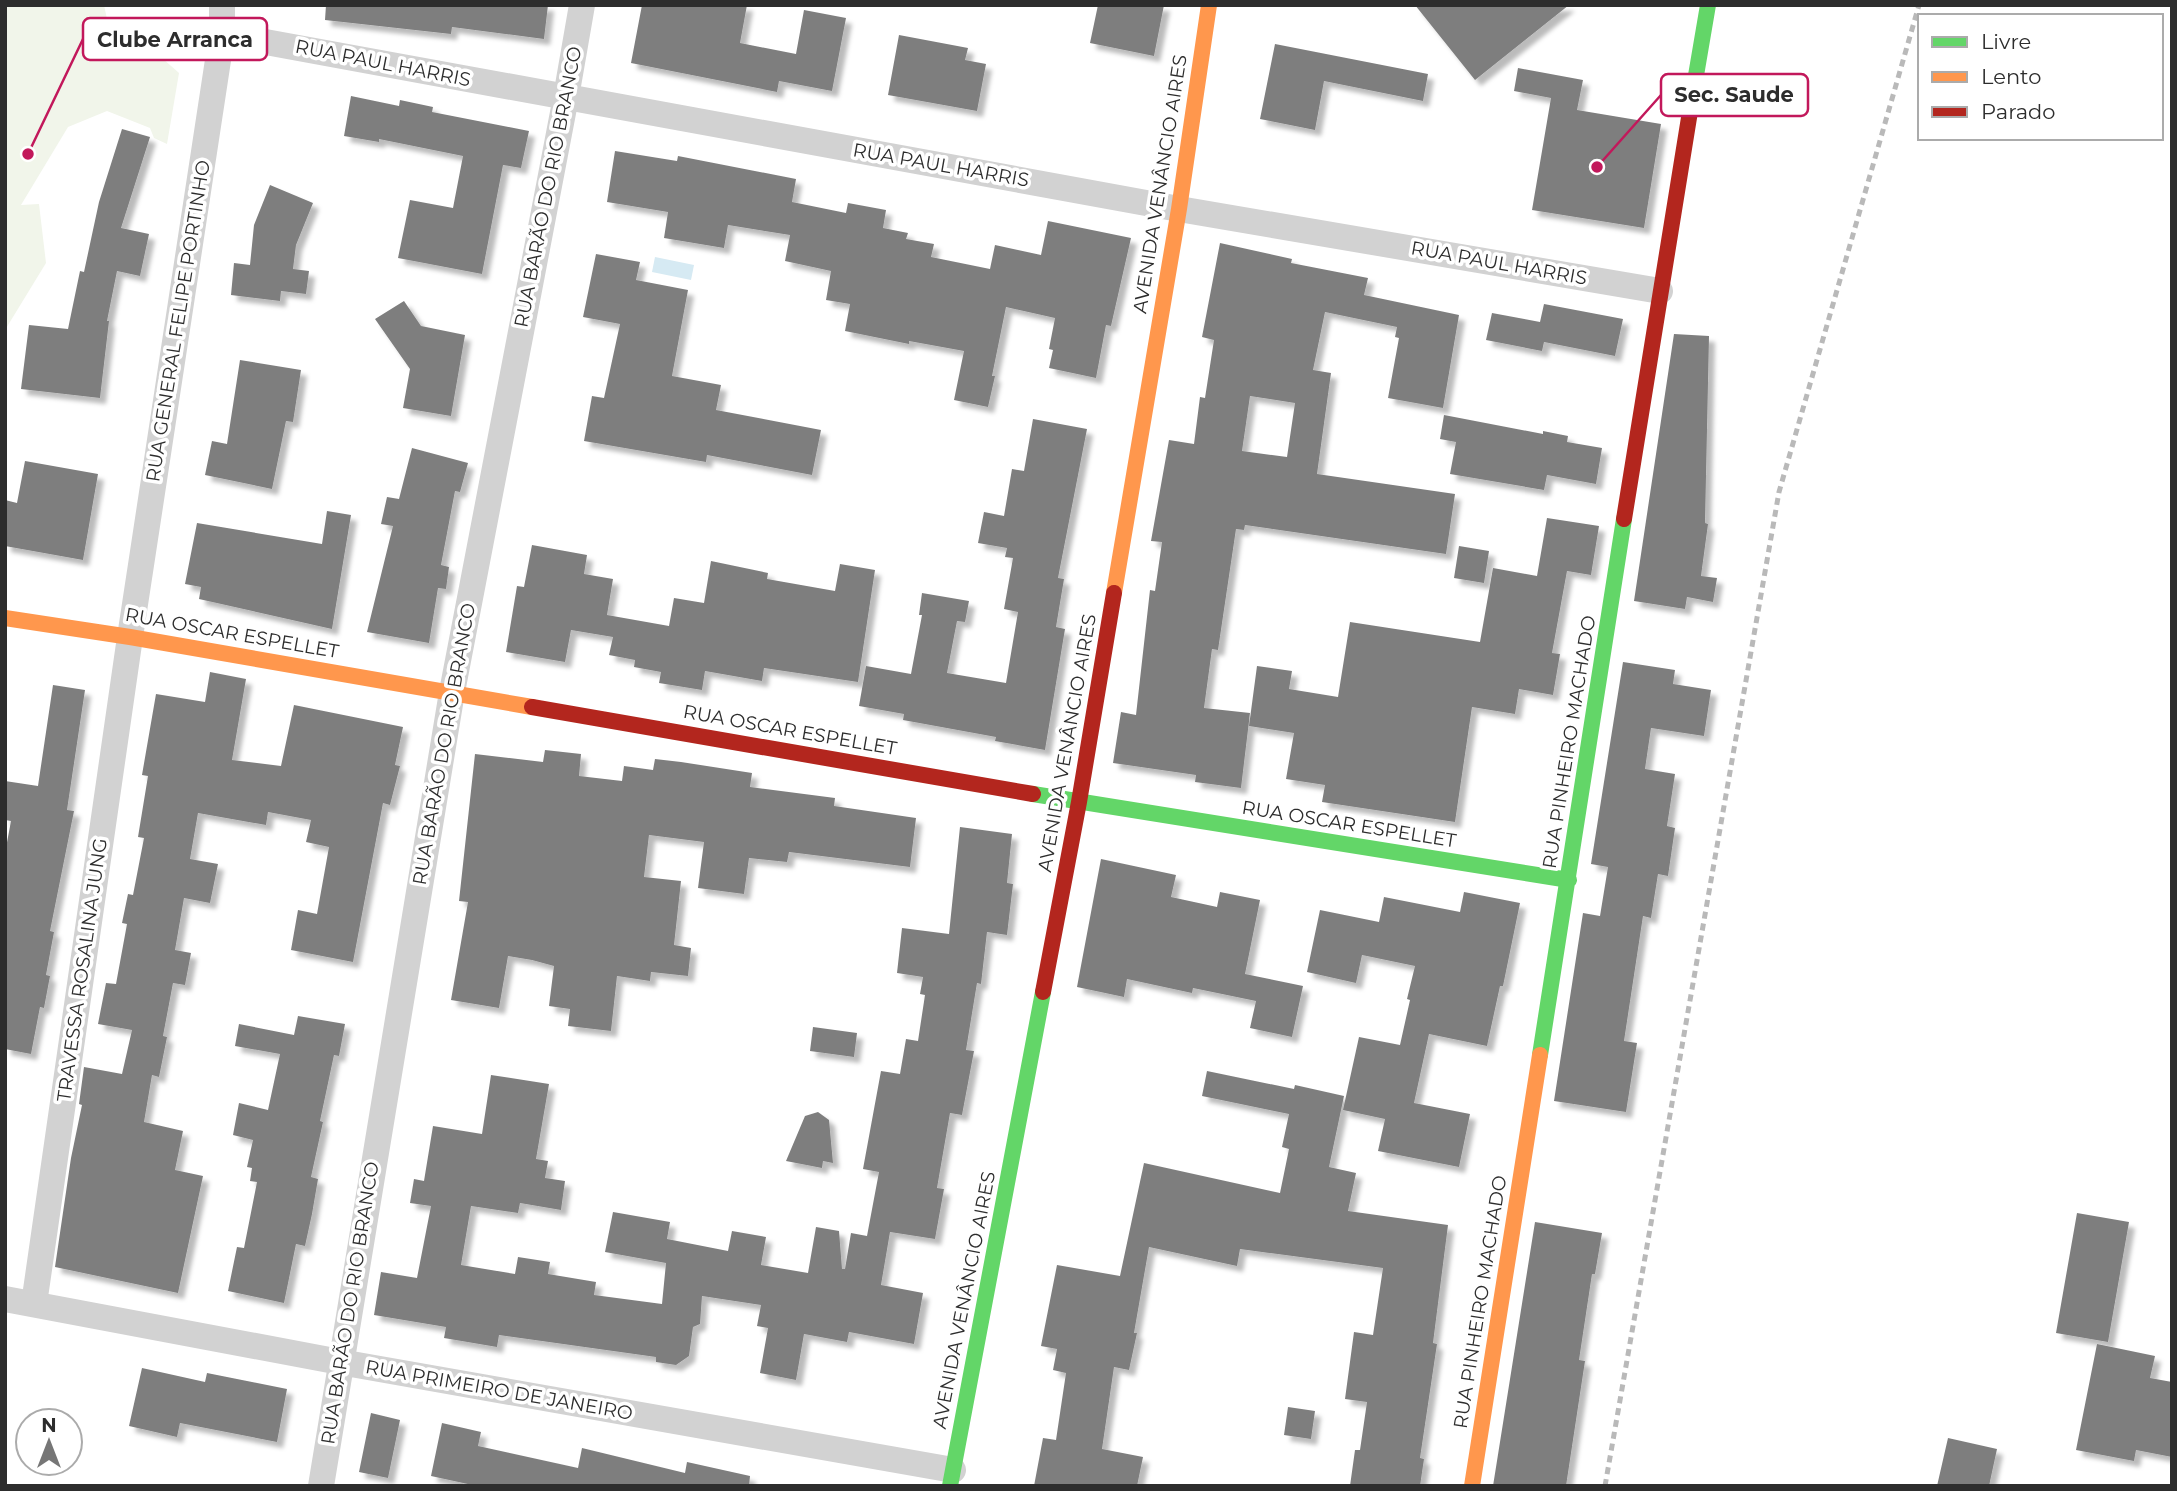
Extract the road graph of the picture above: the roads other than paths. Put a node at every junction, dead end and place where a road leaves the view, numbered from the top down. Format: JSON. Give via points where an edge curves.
{"nodes":[{"id":1,"x":222,"y":5,"type":"edge"},
{"id":2,"x":582,"y":5,"type":"edge"},
{"id":3,"x":1209,"y":5,"type":"edge"},
{"id":4,"x":1708,"y":5,"type":"edge"},
{"id":5,"x":222,"y":34,"type":"junction"},
{"id":6,"x":566,"y":97,"type":"junction"},
{"id":7,"x":1179,"y":209,"type":"junction"},
{"id":8,"x":1660,"y":291,"type":"junction"},
{"id":9,"x":5,"y":618,"type":"edge"},
{"id":10,"x":130,"y":637,"type":"junction"},
{"id":11,"x":452,"y":692,"type":"junction"},
{"id":12,"x":1079,"y":802,"type":"junction"},
{"id":13,"x":1569,"y":880,"type":"junction"},
{"id":14,"x":5,"y":1299,"type":"edge"},
{"id":15,"x":34,"y":1304,"type":"junction"},
{"id":16,"x":340,"y":1362,"type":"junction"},
{"id":17,"x":952,"y":1478,"type":"edge"},
{"id":18,"x":321,"y":1486,"type":"edge"},
{"id":19,"x":1472,"y":1486,"type":"edge"}],
"edges":[{"from":1,"to":5,"type":"street","name":"RUA GENERAL FELIPE PORTINHO"},
{"from":2,"to":6,"type":"street","name":"RUA BARÃO DO RIO BRANCO"},
{"from":3,"to":7,"type":"street","name":"AVENIDA VENÂNCIO AIRES"},
{"from":4,"to":8,"type":"street","name":"RUA PINHEIRO MACHADO"},
{"from":5,"to":6,"type":"street","name":"RUA PAUL HARRIS"},
{"from":5,"to":10,"type":"street","name":"RUA GENERAL FELIPE PORTINHO"},
{"from":6,"to":7,"type":"street","name":"RUA PAUL HARRIS"},
{"from":6,"to":11,"type":"street","name":"RUA BARÃO DO RIO BRANCO"},
{"from":7,"to":8,"type":"street","name":"RUA PAUL HARRIS"},
{"from":7,"to":12,"type":"street","name":"AVENIDA VENÂNCIO AIRES"},
{"from":8,"to":13,"type":"street","name":"RUA PINHEIRO MACHADO"},
{"from":9,"to":10,"type":"street","name":"RUA OSCAR ESPELLET"},
{"from":10,"to":11,"type":"street","name":"RUA OSCAR ESPELLET"},
{"from":10,"to":15,"type":"street","name":"TRAVESSA ROSALINA JUNG"},
{"from":11,"to":12,"type":"street","name":"RUA OSCAR ESPELLET"},
{"from":11,"to":16,"type":"street","name":"RUA BARÃO DO RIO BRANCO"},
{"from":12,"to":13,"type":"street","name":"RUA OSCAR ESPELLET"},
{"from":12,"to":17,"type":"street","name":"AVENIDA VENÂNCIO AIRES"},
{"from":13,"to":19,"type":"street","name":"RUA PINHEIRO MACHADO"},
{"from":14,"to":15,"type":"street","name":"RUA PRIMEIRO DE JANEIRO"},
{"from":15,"to":16,"type":"street","name":"RUA PRIMEIRO DE JANEIRO"},
{"from":16,"to":17,"type":"street","name":"RUA PRIMEIRO DE JANEIRO"},
{"from":16,"to":18,"type":"street","name":"RUA BARÃO DO RIO BRANCO"}]}
